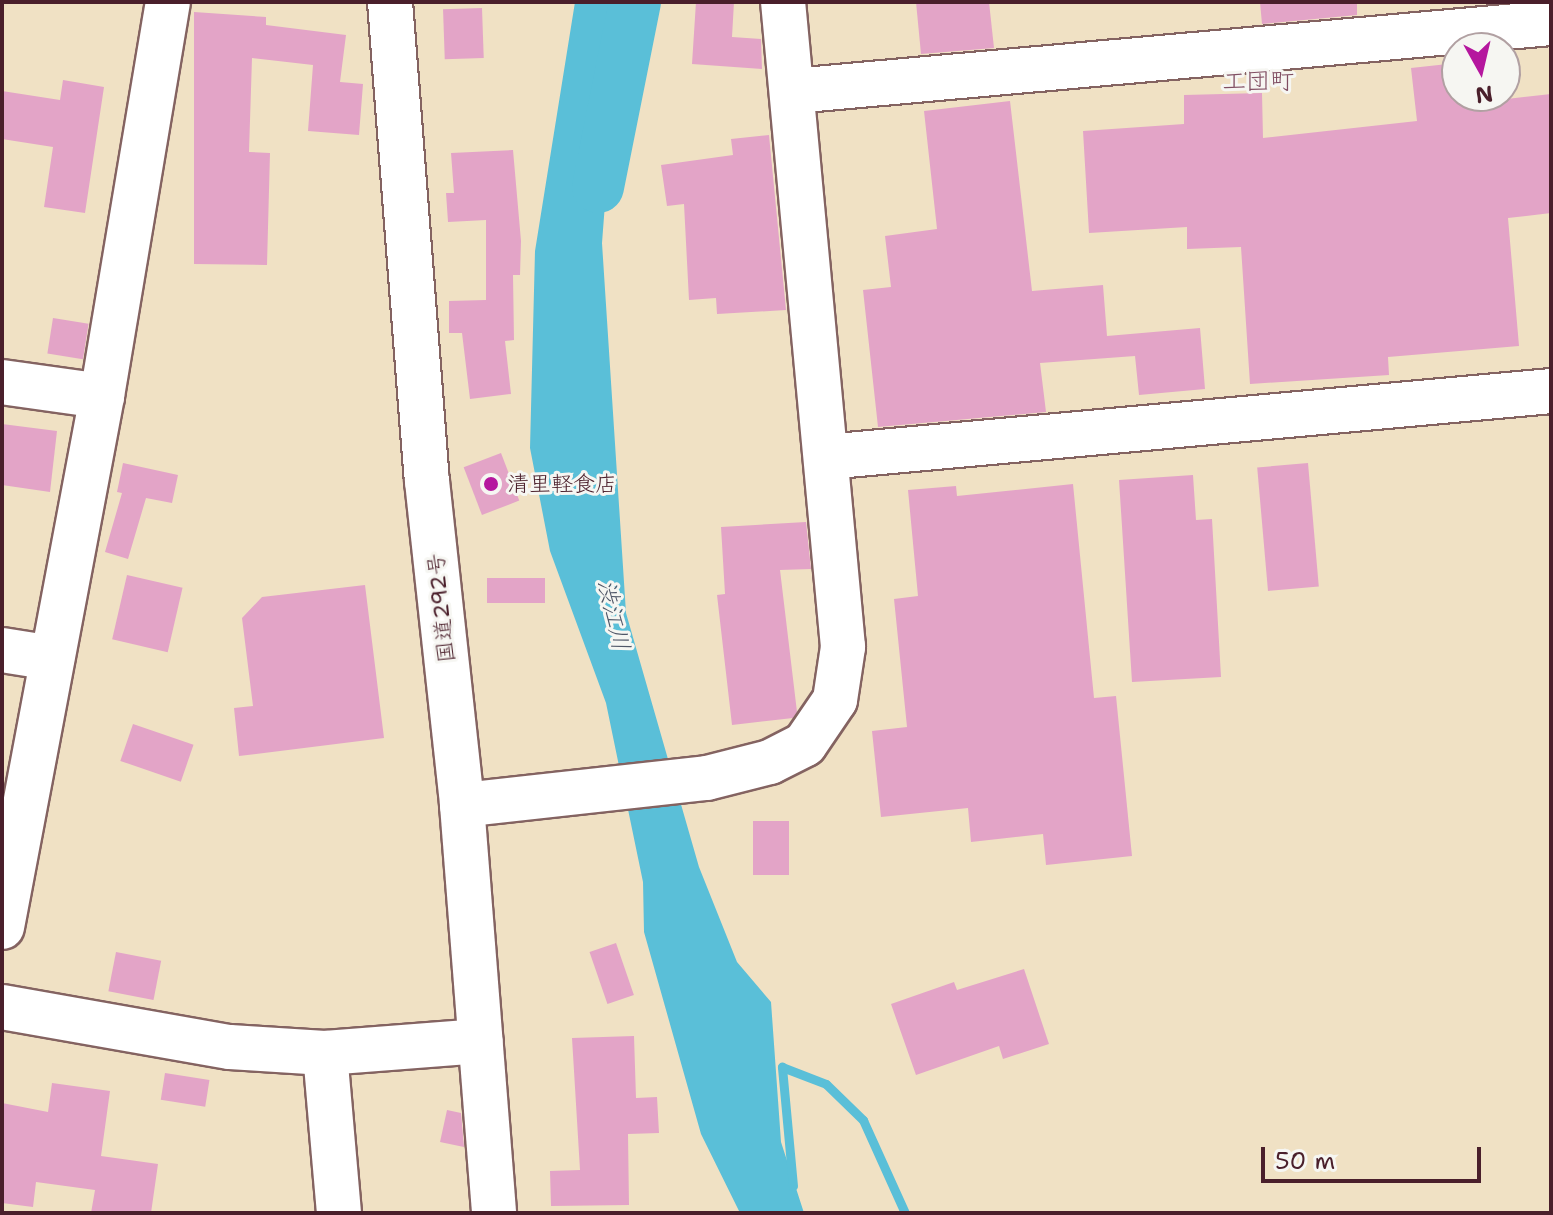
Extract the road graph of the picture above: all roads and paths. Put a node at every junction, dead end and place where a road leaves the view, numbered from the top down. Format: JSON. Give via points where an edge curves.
{"nodes":[{"id":1,"x":168,"y":2,"type":"edge"},
{"id":2,"x":390,"y":2,"type":"edge"},
{"id":3,"x":783,"y":2,"type":"edge"},
{"id":4,"x":1551,"y":23,"type":"edge"},
{"id":5,"x":793,"y":91,"type":"junction"},
{"id":6,"x":2,"y":382,"type":"edge"},
{"id":7,"x":1551,"y":391,"type":"edge"},
{"id":8,"x":102,"y":396,"type":"junction"},
{"id":9,"x":826,"y":457,"type":"junction"},
{"id":10,"x":2,"y":650,"type":"edge"},
{"id":11,"x":52,"y":658,"type":"junction"},
{"id":12,"x":462,"y":805,"type":"junction"},
{"id":13,"x":3,"y":913,"type":"edge"},
{"id":14,"x":2,"y":1007,"type":"edge"},
{"id":15,"x":481,"y":1041,"type":"junction"},
{"id":16,"x":325,"y":1053,"type":"junction"},
{"id":17,"x":339,"y":1213,"type":"edge"},
{"id":18,"x":494,"y":1213,"type":"edge"}],
"edges":[{"from":1,"to":8,"type":"main road"},
{"from":2,"to":12,"type":"main road","name":"国道292号","via":[[427,481]]},
{"from":3,"to":5,"type":"main road"},
{"from":4,"to":5,"type":"main road"},
{"from":5,"to":9,"type":"main road"},
{"from":6,"to":8,"type":"main road"},
{"from":7,"to":9,"type":"main road"},
{"from":8,"to":11,"type":"main road"},
{"from":9,"to":12,"type":"main road","via":[[843,647],[835,700],[805,744],[770,762],[707,778]]},
{"from":10,"to":11,"type":"main road"},
{"from":11,"to":13,"type":"main road"},
{"from":12,"to":15,"type":"main road","name":"国道292号"},
{"from":14,"to":16,"type":"main road","via":[[230,1047]]},
{"from":15,"to":16,"type":"main road"},
{"from":15,"to":18,"type":"main road","name":"国道292号"},
{"from":16,"to":17,"type":"main road"}]}
